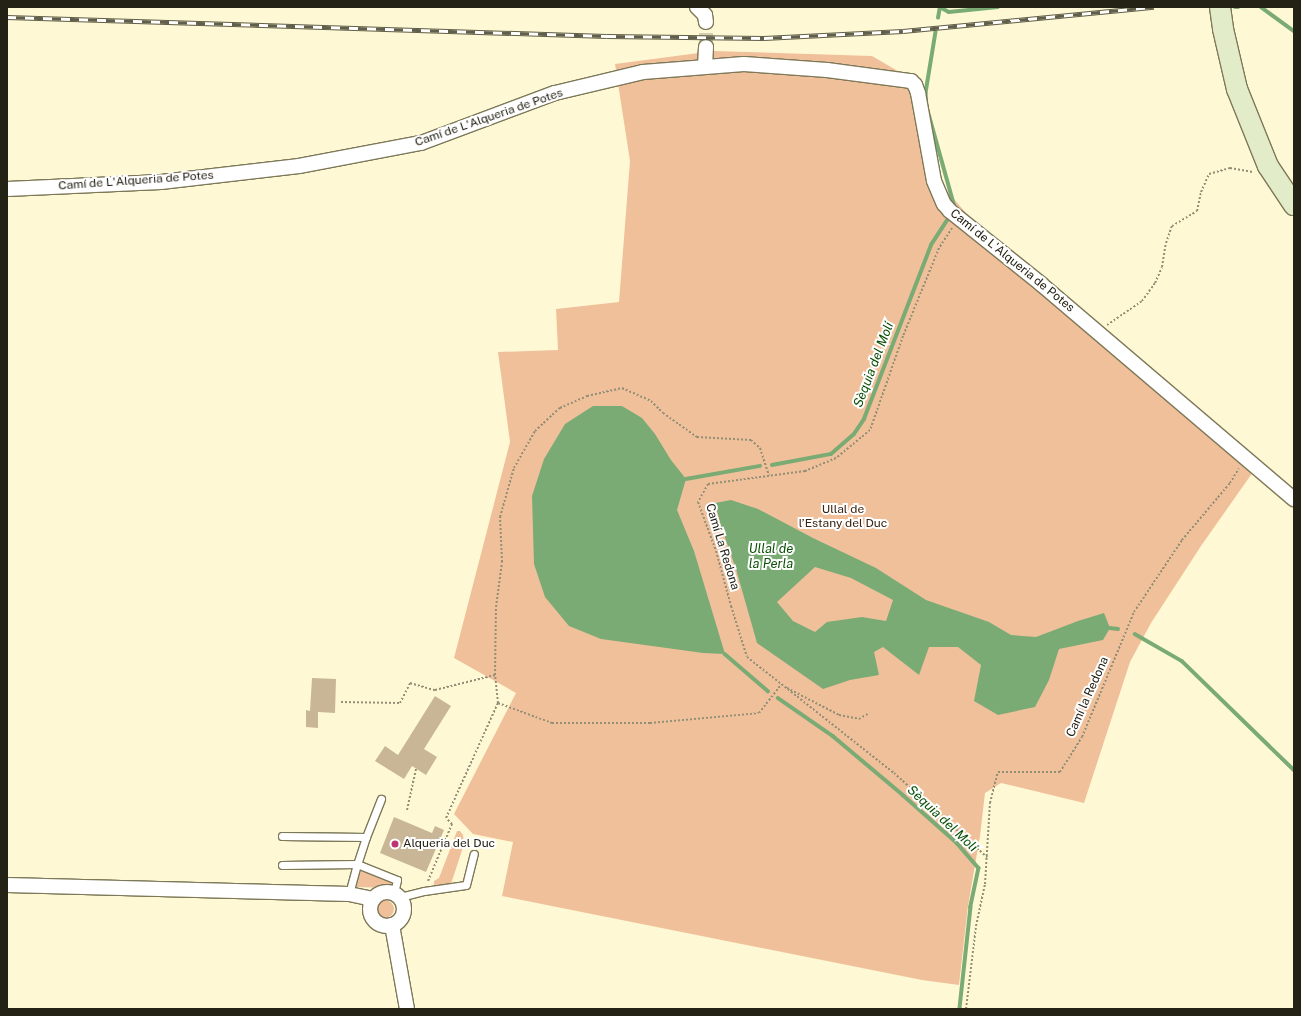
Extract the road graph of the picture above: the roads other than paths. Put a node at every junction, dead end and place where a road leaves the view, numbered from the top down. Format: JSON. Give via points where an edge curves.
{"nodes":[{"id":1,"x":697,"y":7,"type":"edge"},
{"id":2,"x":1220,"y":7,"type":"edge"},
{"id":3,"x":706,"y":22,"type":"tunnel mouth"},
{"id":4,"x":706,"y":47,"type":"tunnel mouth"},
{"id":5,"x":705,"y":66,"type":"junction"},
{"id":6,"x":7,"y":189,"type":"edge"},
{"id":7,"x":1294,"y":205,"type":"edge"},
{"id":8,"x":1294,"y":499,"type":"edge"},
{"id":9,"x":381,"y":799,"type":"dead end"},
{"id":10,"x":282,"y":836,"type":"dead end"},
{"id":11,"x":366,"y":837,"type":"junction"},
{"id":12,"x":474,"y":854,"type":"dead end"},
{"id":13,"x":357,"y":864,"type":"junction"},
{"id":14,"x":282,"y":865,"type":"dead end"},
{"id":15,"x":7,"y":885,"type":"edge"},
{"id":16,"x":349,"y":894,"type":"junction"},
{"id":17,"x":397,"y":895,"type":"junction"},
{"id":18,"x":373,"y":899,"type":"junction"},
{"id":19,"x":392,"y":925,"type":"junction"},
{"id":20,"x":407,"y":1009,"type":"edge"}],
"edges":[{"from":1,"to":3,"type":"street","via":[[705,15]]},
{"from":2,"to":7,"type":"main road","bridge":true,"via":[[1237,89],[1268,166]]},
{"from":4,"to":5,"type":"street"},
{"from":5,"to":6,"type":"street","name":"Camí de L'Alqueria de Potes","via":[[643,72],[554,93],[421,143],[299,166],[161,182]]},
{"from":5,"to":8,"type":"street","name":"Camí de L'Alqueria de Potes","via":[[761,64],[911,81],[918,93],[934,181],[944,204]]},
{"from":9,"to":11,"type":"lane"},
{"from":10,"to":11,"type":"lane"},
{"from":11,"to":13,"type":"lane"},
{"from":12,"to":17,"type":"lane","via":[[466,885]]},
{"from":13,"to":14,"type":"lane"},
{"from":13,"to":16,"type":"lane"},
{"from":13,"to":17,"type":"lane","via":[[397,880]]},
{"from":15,"to":16,"type":"street"},
{"from":16,"to":18,"type":"street"},
{"from":17,"to":18,"type":"street","via":[[382,892]]},
{"from":17,"to":19,"type":"street","via":[[403,902],[403,913],[401,919]]},
{"from":18,"to":19,"type":"street","via":[[370,909],[373,919],[382,926]]},
{"from":19,"to":20,"type":"street"}]}
